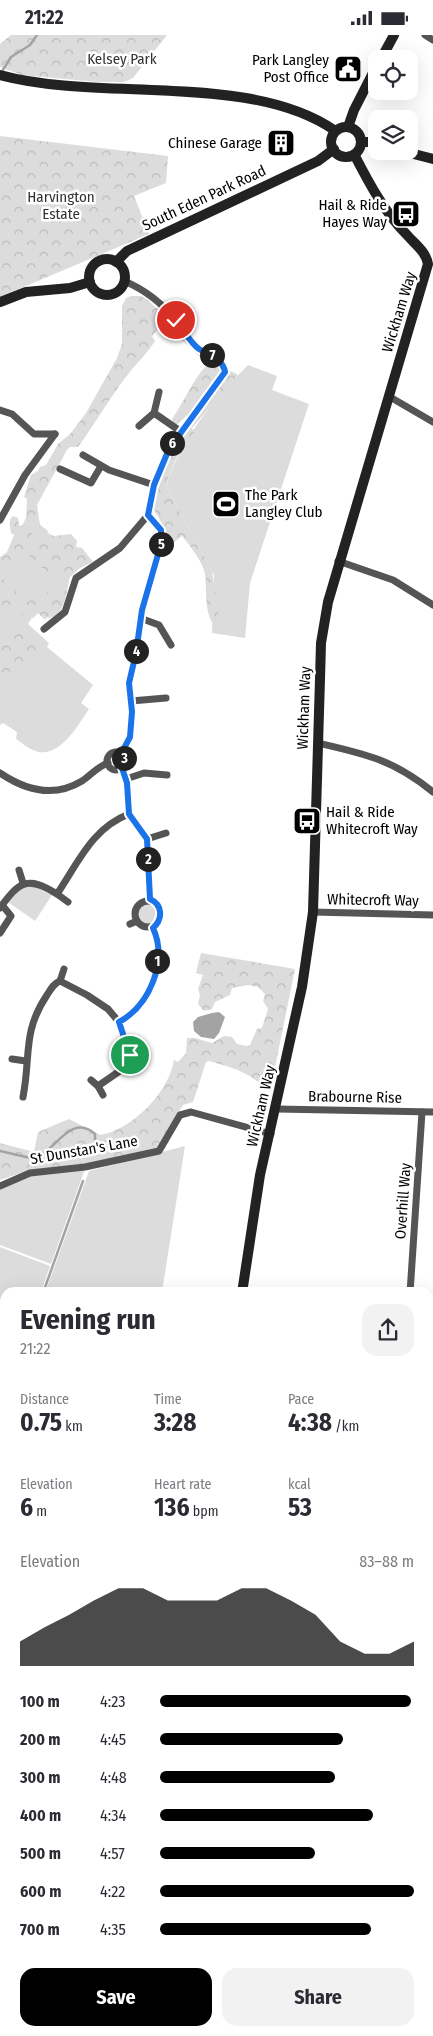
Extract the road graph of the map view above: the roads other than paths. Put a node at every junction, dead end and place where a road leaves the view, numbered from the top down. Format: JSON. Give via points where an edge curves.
{"nodes":[{"id":1,"x":394,"y":35,"type":"edge"},
{"id":2,"x":424,"y":35,"type":"edge"},
{"id":3,"x":433,"y":40,"type":"edge"},
{"id":4,"x":386,"y":50,"type":"edge"},
{"id":5,"x":0,"y":75,"type":"edge"},
{"id":6,"x":368,"y":83,"type":"edge"},
{"id":7,"x":348,"y":127,"type":"junction"},
{"id":8,"x":334,"y":130,"type":"junction"},
{"id":9,"x":361,"y":142,"type":"junction"},
{"id":10,"x":368,"y":142,"type":"edge"},
{"id":11,"x":334,"y":149,"type":"junction"},
{"id":12,"x":418,"y":155,"type":"edge"},
{"id":13,"x":354,"y":156,"type":"junction"},
{"id":14,"x":433,"y":159,"type":"edge"},
{"id":15,"x":430,"y":260,"type":"edge"},
{"id":16,"x":116,"y":262,"type":"junction"},
{"id":17,"x":124,"y":281,"type":"junction"},
{"id":18,"x":90,"y":282,"type":"junction"},
{"id":19,"x":0,"y":302,"type":"edge"},
{"id":20,"x":159,"y":392,"type":"dead end"},
{"id":21,"x":390,"y":397,"type":"junction"},
{"id":22,"x":0,"y":411,"type":"edge"},
{"id":23,"x":154,"y":413,"type":"junction"},
{"id":24,"x":433,"y":422,"type":"edge"},
{"id":25,"x":139,"y":426,"type":"dead end"},
{"id":26,"x":180,"y":431,"type":"junction"},
{"id":27,"x":83,"y":455,"type":"dead end"},
{"id":28,"x":101,"y":466,"type":"junction"},
{"id":29,"x":60,"y":469,"type":"dead end"},
{"id":30,"x":154,"y":485,"type":"junction"},
{"id":31,"x":0,"y":501,"type":"edge"},
{"id":32,"x":7,"y":507,"type":"junction"},
{"id":33,"x":148,"y":515,"type":"junction"},
{"id":34,"x":0,"y":520,"type":"edge"},
{"id":35,"x":338,"y":561,"type":"junction"},
{"id":36,"x":433,"y":605,"type":"edge"},
{"id":37,"x":140,"y":617,"type":"junction"},
{"id":38,"x":44,"y":629,"type":"dead end"},
{"id":39,"x":172,"y":645,"type":"dead end"},
{"id":40,"x":166,"y":698,"type":"dead end"},
{"id":41,"x":131,"y":701,"type":"junction"},
{"id":42,"x":318,"y":743,"type":"junction"},
{"id":43,"x":121,"y":754,"type":"junction"},
{"id":44,"x":108,"y":763,"type":"junction"},
{"id":45,"x":122,"y":768,"type":"junction"},
{"id":46,"x":1,"y":775,"type":"edge"},
{"id":47,"x":167,"y":775,"type":"dead end"},
{"id":48,"x":126,"y":779,"type":"junction"},
{"id":49,"x":433,"y":792,"type":"edge"},
{"id":50,"x":129,"y":814,"type":"junction"},
{"id":51,"x":166,"y":833,"type":"dead end"},
{"id":52,"x":147,"y":839,"type":"junction"},
{"id":53,"x":19,"y":870,"type":"dead end"},
{"id":54,"x":23,"y":883,"type":"junction"},
{"id":55,"x":56,"y":893,"type":"junction"},
{"id":56,"x":150,"y":899,"type":"junction"},
{"id":57,"x":68,"y":902,"type":"dead end"},
{"id":58,"x":2,"y":904,"type":"edge"},
{"id":59,"x":313,"y":912,"type":"junction"},
{"id":60,"x":433,"y":915,"type":"edge"},
{"id":61,"x":153,"y":928,"type":"junction"},
{"id":62,"x":0,"y":933,"type":"edge"},
{"id":63,"x":64,"y":969,"type":"dead end"},
{"id":64,"x":60,"y":981,"type":"junction"},
{"id":65,"x":119,"y":1022,"type":"junction"},
{"id":66,"x":12,"y":1059,"type":"dead end"},
{"id":67,"x":26,"y":1061,"type":"junction"},
{"id":68,"x":91,"y":1080,"type":"dead end"},
{"id":69,"x":98,"y":1086,"type":"junction"},
{"id":70,"x":103,"y":1095,"type":"dead end"},
{"id":71,"x":23,"y":1097,"type":"dead end"},
{"id":72,"x":276,"y":1109,"type":"junction"},
{"id":73,"x":422,"y":1112,"type":"junction"},
{"id":74,"x":433,"y":1112,"type":"edge"},
{"id":75,"x":271,"y":1134,"type":"junction"},
{"id":76,"x":0,"y":1185,"type":"edge"},
{"id":77,"x":243,"y":1287,"type":"edge"},
{"id":78,"x":410,"y":1287,"type":"edge"}],
"edges":[{"from":1,"to":4,"type":"street"},
{"from":2,"to":3,"type":"street"},
{"from":5,"to":8,"type":"street","via":[[60,85],[238,97],[311,116]]},
{"from":6,"to":7,"type":"street"},
{"from":7,"to":8,"type":"street","via":[[340,126]]},
{"from":7,"to":9,"type":"street","via":[[355,131]]},
{"from":8,"to":11,"type":"street","via":[[330,138]]},
{"from":9,"to":10,"type":"street"},
{"from":9,"to":13,"type":"street","via":[[360,151]]},
{"from":11,"to":13,"type":"street","via":[[343,156]]},
{"from":11,"to":16,"type":"street","name":"South Eden Park Road","via":[[318,161],[127,251]]},
{"from":12,"to":14,"type":"street"},
{"from":13,"to":15,"type":"street","name":"Wickham Way","via":[[380,201]]},
{"from":15,"to":21,"type":"street","name":"Wickham Way"},
{"from":16,"to":17,"type":"street","via":[[124,272]]},
{"from":16,"to":18,"type":"street","via":[[105,260],[97,263],[90,273]]},
{"from":17,"to":18,"type":"street","via":[[120,290],[109,295],[100,293]]},
{"from":17,"to":26,"type":"street","via":[[145,291],[176,320],[198,348],[211,354],[225,368],[223,376]]},
{"from":18,"to":19,"type":"street","via":[[70,288],[26,292]]},
{"from":20,"to":23,"type":"street"},
{"from":21,"to":24,"type":"street"},
{"from":21,"to":35,"type":"street","name":"Wickham Way"},
{"from":22,"to":32,"type":"street","via":[[12,414],[34,434],[55,434],[25,475]]},
{"from":23,"to":25,"type":"street"},
{"from":23,"to":26,"type":"street"},
{"from":26,"to":30,"type":"street","via":[[166,453]]},
{"from":27,"to":28,"type":"street"},
{"from":28,"to":29,"type":"street","via":[[91,483]]},
{"from":28,"to":30,"type":"street"},
{"from":30,"to":33,"type":"street"},
{"from":31,"to":32,"type":"street"},
{"from":32,"to":34,"type":"street"},
{"from":33,"to":37,"type":"street","via":[[159,527],[162,538]]},
{"from":33,"to":38,"type":"street","via":[[120,549],[76,578],[65,612]]},
{"from":35,"to":36,"type":"street","via":[[393,580]]},
{"from":35,"to":42,"type":"street","name":"Wickham Way","via":[[321,643]]},
{"from":37,"to":39,"type":"street","via":[[159,625]]},
{"from":37,"to":41,"type":"street","via":[[129,683]]},
{"from":40,"to":41,"type":"street"},
{"from":41,"to":43,"type":"street","via":[[130,737]]},
{"from":42,"to":49,"type":"street","via":[[384,760],[402,768]]},
{"from":42,"to":59,"type":"street","name":"Wickham Way"},
{"from":43,"to":44,"type":"street","via":[[111,754]]},
{"from":43,"to":45,"type":"street","via":[[125,760]]},
{"from":44,"to":45,"type":"street","via":[[114,769]]},
{"from":44,"to":46,"type":"street","via":[[76,784],[54,790],[29,789]]},
{"from":45,"to":48,"type":"street"},
{"from":47,"to":48,"type":"street","via":[[142,774]]},
{"from":48,"to":50,"type":"street"},
{"from":50,"to":52,"type":"street"},
{"from":50,"to":55,"type":"street","via":[[113,821],[97,834]]},
{"from":51,"to":52,"type":"street"},
{"from":52,"to":56,"type":"street"},
{"from":53,"to":54,"type":"street"},
{"from":54,"to":55,"type":"street","via":[[39,883]]},
{"from":54,"to":58,"type":"street"},
{"from":55,"to":57,"type":"street"},
{"from":56,"to":61,"type":"street","via":[[160,913]]},
{"from":56,"to":61,"type":"street","via":[[138,908],[133,922]]},
{"from":58,"to":62,"type":"street","via":[[11,916]]},
{"from":59,"to":60,"type":"street","name":"Whitecroft Way"},
{"from":59,"to":72,"type":"street","name":"Wickham Way","via":[[302,987]]},
{"from":61,"to":65,"type":"street","via":[[158,948],[149,990],[138,1008]]},
{"from":63,"to":64,"type":"street"},
{"from":64,"to":65,"type":"street","via":[[98,1001]]},
{"from":64,"to":67,"type":"street","via":[[35,1014]]},
{"from":65,"to":69,"type":"street","via":[[130,1061]]},
{"from":66,"to":67,"type":"street"},
{"from":67,"to":71,"type":"street"},
{"from":68,"to":69,"type":"street"},
{"from":69,"to":70,"type":"street"},
{"from":72,"to":73,"type":"street","name":"Brabourne Rise"},
{"from":72,"to":75,"type":"street","name":"Wickham Way"},
{"from":73,"to":74,"type":"street","name":"Brabourne Rise"},
{"from":73,"to":78,"type":"street","name":"Overhill Way"},
{"from":75,"to":76,"type":"street","name":"St Dunstan's Lane","via":[[191,1112],[180,1115],[159,1151],[85,1167],[30,1173]]},
{"from":75,"to":77,"type":"street","name":"Wickham Way","via":[[260,1175]]}]}
